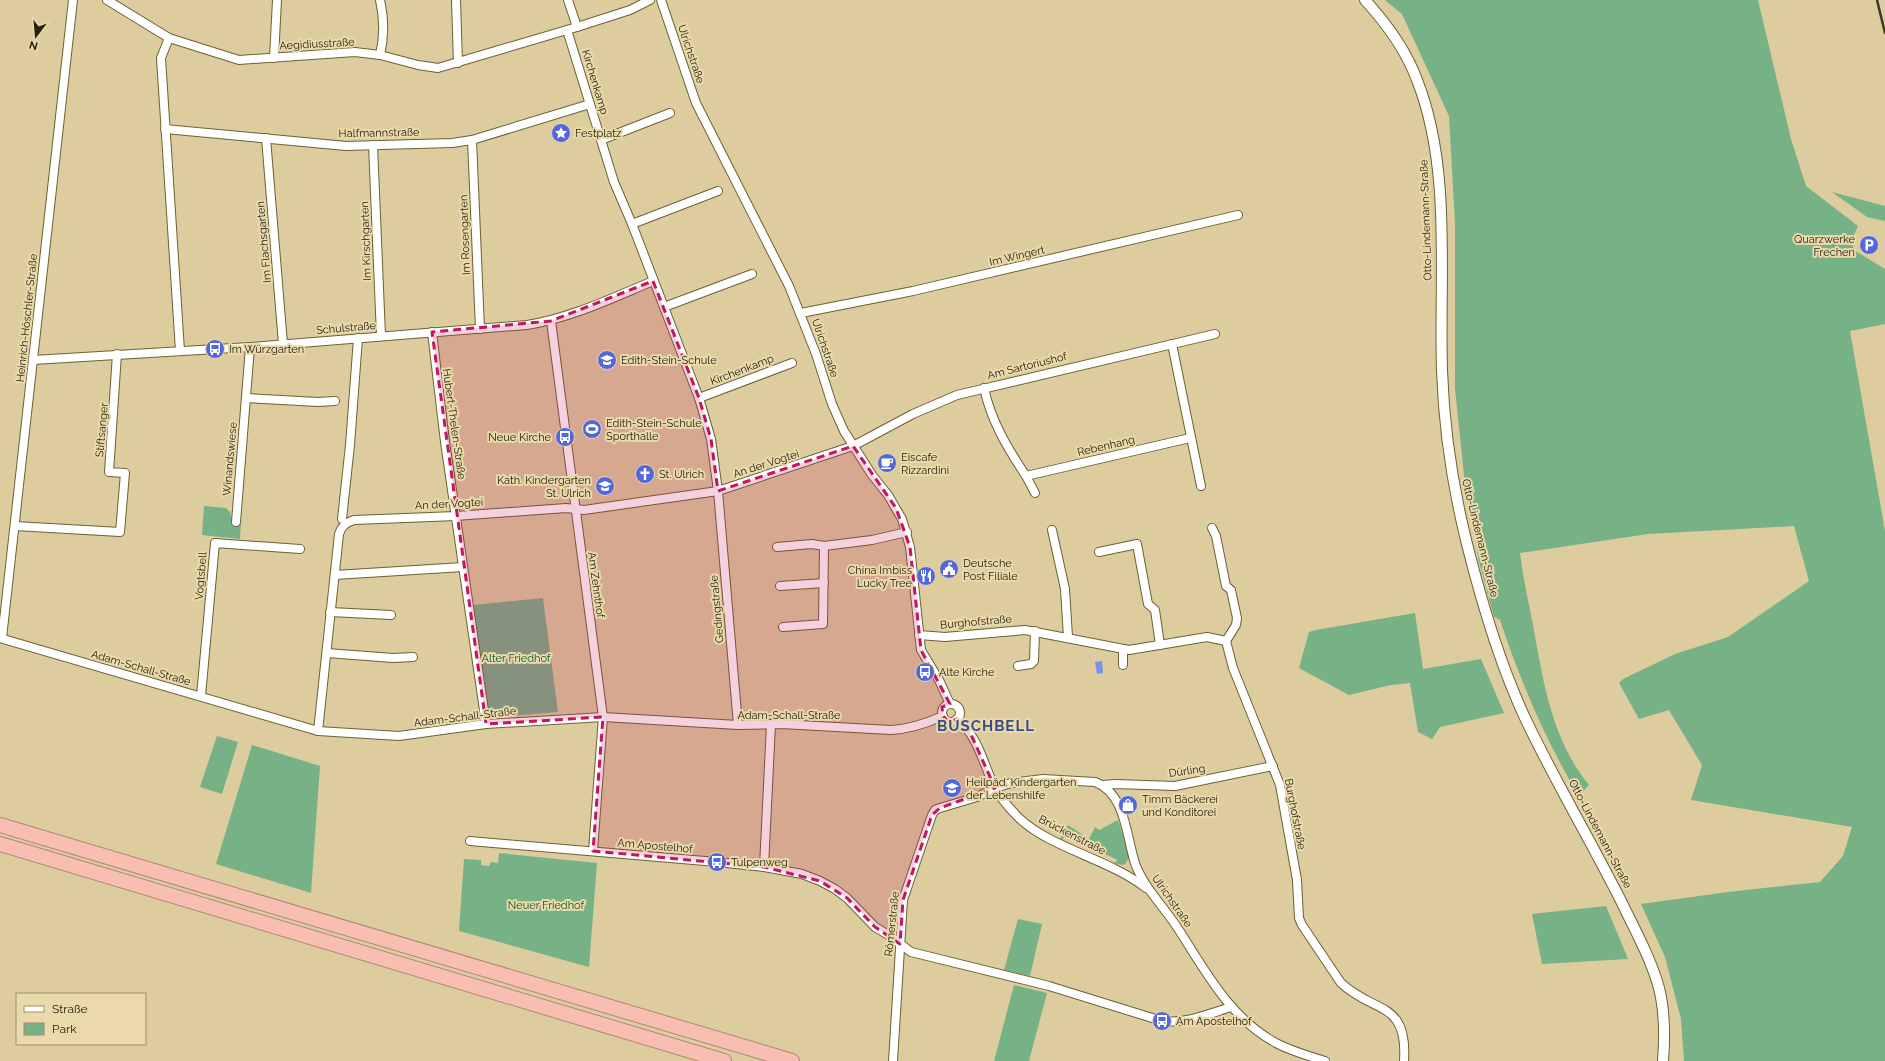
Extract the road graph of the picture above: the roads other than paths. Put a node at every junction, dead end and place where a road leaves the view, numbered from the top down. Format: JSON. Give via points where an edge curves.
{"nodes":[{"id":1,"x":73,"y":0,"type":"edge"},
{"id":2,"x":107,"y":0,"type":"edge"},
{"id":3,"x":277,"y":0,"type":"edge"},
{"id":4,"x":380,"y":0,"type":"edge"},
{"id":5,"x":456,"y":0,"type":"edge"},
{"id":6,"x":568,"y":0,"type":"edge"},
{"id":7,"x":650,"y":0,"type":"edge"},
{"id":8,"x":661,"y":0,"type":"edge"},
{"id":9,"x":1365,"y":0,"type":"edge"},
{"id":10,"x":577,"y":27,"type":"junction"},
{"id":11,"x":567,"y":30,"type":"junction"},
{"id":12,"x":168,"y":38,"type":"junction"},
{"id":13,"x":380,"y":55,"type":"junction"},
{"id":14,"x":274,"y":58,"type":"junction"},
{"id":15,"x":458,"y":63,"type":"junction"},
{"id":16,"x":590,"y":104,"type":"junction"},
{"id":17,"x":670,"y":113,"type":"dead end"},
{"id":18,"x":165,"y":129,"type":"junction"},
{"id":19,"x":266,"y":138,"type":"junction"},
{"id":20,"x":472,"y":140,"type":"junction"},
{"id":21,"x":601,"y":140,"type":"junction"},
{"id":22,"x":373,"y":145,"type":"junction"},
{"id":23,"x":718,"y":191,"type":"dead end"},
{"id":24,"x":1238,"y":215,"type":"dead end"},
{"id":25,"x":632,"y":224,"type":"junction"},
{"id":26,"x":752,"y":274,"type":"dead end"},
{"id":27,"x":653,"y":281,"type":"junction"},
{"id":28,"x":664,"y":307,"type":"junction"},
{"id":29,"x":801,"y":313,"type":"junction"},
{"id":30,"x":551,"y":321,"type":"junction"},
{"id":31,"x":480,"y":329,"type":"junction"},
{"id":32,"x":432,"y":332,"type":"junction"},
{"id":33,"x":1216,"y":334,"type":"dead end"},
{"id":34,"x":381,"y":336,"type":"junction"},
{"id":35,"x":358,"y":338,"type":"junction"},
{"id":36,"x":283,"y":344,"type":"junction"},
{"id":37,"x":1172,"y":344,"type":"junction"},
{"id":38,"x":250,"y":347,"type":"junction"},
{"id":39,"x":180,"y":351,"type":"junction"},
{"id":40,"x":117,"y":354,"type":"junction"},
{"id":41,"x":33,"y":360,"type":"junction"},
{"id":42,"x":792,"y":363,"type":"dead end"},
{"id":43,"x":984,"y":388,"type":"junction"},
{"id":44,"x":246,"y":398,"type":"junction"},
{"id":45,"x":699,"y":398,"type":"junction"},
{"id":46,"x":335,"y":401,"type":"dead end"},
{"id":47,"x":1190,"y":438,"type":"junction"},
{"id":48,"x":853,"y":446,"type":"junction"},
{"id":49,"x":1026,"y":476,"type":"junction"},
{"id":50,"x":1201,"y":486,"type":"dead end"},
{"id":51,"x":718,"y":491,"type":"junction"},
{"id":52,"x":1035,"y":493,"type":"dead end"},
{"id":53,"x":574,"y":508,"type":"junction"},
{"id":54,"x":456,"y":516,"type":"junction"},
{"id":55,"x":342,"y":519,"type":"dead end"},
{"id":56,"x":236,"y":522,"type":"dead end"},
{"id":57,"x":15,"y":526,"type":"junction"},
{"id":58,"x":1212,"y":528,"type":"dead end"},
{"id":59,"x":1052,"y":530,"type":"dead end"},
{"id":60,"x":907,"y":532,"type":"junction"},
{"id":61,"x":824,"y":546,"type":"junction"},
{"id":62,"x":777,"y":547,"type":"dead end"},
{"id":63,"x":300,"y":549,"type":"dead end"},
{"id":64,"x":1099,"y":552,"type":"dead end"},
{"id":65,"x":463,"y":567,"type":"junction"},
{"id":66,"x":335,"y":575,"type":"junction"},
{"id":67,"x":824,"y":583,"type":"junction"},
{"id":68,"x":780,"y":586,"type":"dead end"},
{"id":69,"x":330,"y":612,"type":"junction"},
{"id":70,"x":391,"y":615,"type":"dead end"},
{"id":71,"x":783,"y":627,"type":"dead end"},
{"id":72,"x":1035,"y":631,"type":"junction"},
{"id":73,"x":919,"y":635,"type":"junction"},
{"id":74,"x":1068,"y":637,"type":"junction"},
{"id":75,"x":1,"y":638,"type":"edge"},
{"id":76,"x":1226,"y":641,"type":"junction"},
{"id":77,"x":1160,"y":645,"type":"junction"},
{"id":78,"x":1123,"y":649,"type":"junction"},
{"id":79,"x":327,"y":653,"type":"junction"},
{"id":80,"x":413,"y":657,"type":"dead end"},
{"id":81,"x":1123,"y":665,"type":"dead end"},
{"id":82,"x":1018,"y":666,"type":"dead end"},
{"id":83,"x":201,"y":696,"type":"junction"},
{"id":84,"x":950,"y":704,"type":"junction"},
{"id":85,"x":943,"y":716,"type":"junction"},
{"id":86,"x":602,"y":717,"type":"junction"},
{"id":87,"x":958,"y":719,"type":"junction"},
{"id":88,"x":486,"y":724,"type":"junction"},
{"id":89,"x":771,"y":724,"type":"junction"},
{"id":90,"x":738,"y":726,"type":"junction"},
{"id":91,"x":318,"y":732,"type":"junction"},
{"id":92,"x":1273,"y":766,"type":"junction"},
{"id":93,"x":1103,"y":785,"type":"junction"},
{"id":94,"x":995,"y":788,"type":"junction"},
{"id":95,"x":0,"y":825,"type":"edge"},
{"id":96,"x":470,"y":841,"type":"dead end"},
{"id":97,"x":0,"y":844,"type":"edge"},
{"id":98,"x":593,"y":851,"type":"junction"},
{"id":99,"x":1134,"y":858,"type":"junction"},
{"id":100,"x":764,"y":867,"type":"junction"},
{"id":101,"x":1122,"y":872,"type":"junction"},
{"id":102,"x":1148,"y":890,"type":"junction"},
{"id":103,"x":900,"y":944,"type":"junction"},
{"id":104,"x":1231,"y":1007,"type":"junction"},
{"id":105,"x":724,"y":1061,"type":"edge"},
{"id":106,"x":792,"y":1061,"type":"edge"},
{"id":107,"x":893,"y":1061,"type":"edge"},
{"id":108,"x":1325,"y":1061,"type":"edge"},
{"id":109,"x":1404,"y":1061,"type":"edge"},
{"id":110,"x":1663,"y":1061,"type":"edge"}],
"edges":[{"from":1,"to":41,"type":"street","name":"Heinrich-Höschler-Straße"},
{"from":2,"to":12,"type":"street","name":"Aegidiusstraße"},
{"from":3,"to":14,"type":"street"},
{"from":4,"to":13,"type":"street","via":[[383,27]]},
{"from":5,"to":15,"type":"street"},
{"from":6,"to":10,"type":"street"},
{"from":7,"to":10,"type":"street","name":"Aegidiusstraße","via":[[630,10]]},
{"from":8,"to":29,"type":"street","name":"Ulrichstraße","via":[[696,103],[779,264]]},
{"from":9,"to":110,"type":"street","name":"Otto-Lindemann-Straße","via":[[1386,22],[1417,79],[1436,148],[1440,207],[1442,372],[1447,432],[1467,543],[1485,608],[1501,660],[1526,720],[1647,953],[1659,990],[1663,1016]]},
{"from":10,"to":11,"type":"street","name":"Aegidiusstraße"},
{"from":11,"to":15,"type":"street","name":"Aegidiusstraße"},
{"from":11,"to":16,"type":"street","name":"Kirchenkamp"},
{"from":12,"to":14,"type":"street","name":"Aegidiusstraße","via":[[239,60]]},
{"from":12,"to":18,"type":"street","via":[[161,58]]},
{"from":13,"to":14,"type":"street","name":"Aegidiusstraße","via":[[355,52]]},
{"from":13,"to":15,"type":"street","name":"Aegidiusstraße","via":[[438,68]]},
{"from":16,"to":20,"type":"street","name":"Halfmannstraße"},
{"from":16,"to":21,"type":"street","name":"Kirchenkamp"},
{"from":17,"to":21,"type":"street"},
{"from":18,"to":19,"type":"street","name":"Halfmannstraße"},
{"from":18,"to":39,"type":"street"},
{"from":19,"to":22,"type":"street","name":"Halfmannstraße","via":[[346,146]]},
{"from":19,"to":36,"type":"street","name":"Im Flachsgarten"},
{"from":20,"to":22,"type":"street","name":"Halfmannstraße"},
{"from":20,"to":31,"type":"street","name":"Im Rosengarten"},
{"from":21,"to":25,"type":"street","name":"Kirchenkamp","via":[[614,182]]},
{"from":22,"to":34,"type":"street","name":"Im Kirschgarten"},
{"from":23,"to":25,"type":"street"},
{"from":24,"to":29,"type":"street","name":"Im Wingert","via":[[913,291]]},
{"from":25,"to":27,"type":"street","name":"Kirchenkamp"},
{"from":26,"to":28,"type":"street"},
{"from":27,"to":28,"type":"street","name":"Kirchenkamp"},
{"from":27,"to":30,"type":"street","name":"Schulstraße"},
{"from":28,"to":45,"type":"street","name":"Kirchenkamp"},
{"from":29,"to":48,"type":"street","name":"Ulrichstraße","via":[[832,404]]},
{"from":30,"to":31,"type":"street","name":"Schulstraße"},
{"from":30,"to":53,"type":"street","name":"Am Zehnthof"},
{"from":31,"to":32,"type":"street","name":"Schulstraße"},
{"from":32,"to":34,"type":"street","name":"Schulstraße"},
{"from":32,"to":54,"type":"street","name":"Hubert-Thelen-Straße"},
{"from":33,"to":37,"type":"street","name":"Am Sartoriushof"},
{"from":34,"to":35,"type":"street","name":"Schulstraße"},
{"from":35,"to":36,"type":"street","name":"Schulstraße"},
{"from":35,"to":55,"type":"street"},
{"from":36,"to":38,"type":"street","name":"Schulstraße"},
{"from":37,"to":43,"type":"street","name":"Am Sartoriushof"},
{"from":37,"to":47,"type":"street"},
{"from":38,"to":39,"type":"street","name":"Schulstraße"},
{"from":38,"to":44,"type":"street","name":"Winandswiese"},
{"from":39,"to":40,"type":"street","name":"Schulstraße"},
{"from":40,"to":41,"type":"street","name":"Schulstraße"},
{"from":40,"to":57,"type":"street","name":"Stiftsanger","via":[[109,472],[125,473],[120,532]]},
{"from":41,"to":57,"type":"street","name":"Heinrich-Höschler-Straße"},
{"from":42,"to":45,"type":"street","name":"Kirchenkamp"},
{"from":43,"to":48,"type":"street","name":"Am Sartoriushof","via":[[950,397]]},
{"from":43,"to":49,"type":"street","via":[[996,424]]},
{"from":44,"to":46,"type":"street"},
{"from":44,"to":56,"type":"street","name":"Winandswiese"},
{"from":45,"to":51,"type":"street","name":"Kirchenkamp","via":[[711,439]]},
{"from":47,"to":49,"type":"street","name":"Rebenhang"},
{"from":47,"to":50,"type":"street"},
{"from":48,"to":51,"type":"street","name":"An der Vogtei"},
{"from":48,"to":60,"type":"street","name":"Ulrichstraße","via":[[888,495]]},
{"from":49,"to":52,"type":"street"},
{"from":51,"to":53,"type":"street","name":"An der Vogtei","via":[[584,510]]},
{"from":51,"to":90,"type":"street","name":"Gedingstraße"},
{"from":53,"to":54,"type":"street","name":"An der Vogtei"},
{"from":53,"to":86,"type":"street","name":"Am Zehnthof"},
{"from":54,"to":65,"type":"street","name":"Hubert-Thelen-Straße"},
{"from":54,"to":66,"type":"street","name":"An der Vogtei","via":[[348,522],[339,534]]},
{"from":57,"to":75,"type":"street","name":"Heinrich-Höschler-Straße"},
{"from":58,"to":76,"type":"street","via":[[1216,536],[1226,586],[1231,590],[1237,618],[1236,625]]},
{"from":59,"to":74,"type":"street","via":[[1065,589]]},
{"from":60,"to":61,"type":"street","via":[[872,540]]},
{"from":60,"to":73,"type":"street","name":"Ulrichstraße"},
{"from":61,"to":62,"type":"street","via":[[812,544]]},
{"from":61,"to":67,"type":"street"},
{"from":63,"to":83,"type":"street","name":"Vogtsbell","via":[[215,543]]},
{"from":64,"to":77,"type":"street","via":[[1136,544],[1148,604],[1155,610]]},
{"from":65,"to":66,"type":"street"},
{"from":65,"to":88,"type":"street","name":"Hubert-Thelen-Straße"},
{"from":66,"to":69,"type":"street","name":"An der Vogtei"},
{"from":67,"to":68,"type":"street"},
{"from":67,"to":71,"type":"street","via":[[824,624]]},
{"from":69,"to":70,"type":"street"},
{"from":69,"to":79,"type":"street","name":"An der Vogtei"},
{"from":72,"to":73,"type":"street","name":"Burghofstraße","via":[[1016,630],[945,637]]},
{"from":72,"to":74,"type":"street","name":"Burghofstraße"},
{"from":72,"to":82,"type":"street","via":[[1034,661]]},
{"from":73,"to":84,"type":"street","name":"Ulrichstraße","via":[[924,656]]},
{"from":74,"to":78,"type":"street","name":"Burghofstraße"},
{"from":75,"to":83,"type":"street","name":"Adam-Schall-Straße"},
{"from":76,"to":77,"type":"street","name":"Burghofstraße","via":[[1207,637]]},
{"from":76,"to":92,"type":"street","name":"Burghofstraße","via":[[1233,668]]},
{"from":77,"to":78,"type":"street","name":"Burghofstraße","via":[[1135,650]]},
{"from":78,"to":81,"type":"street"},
{"from":79,"to":80,"type":"street"},
{"from":79,"to":91,"type":"street","name":"An der Vogtei"},
{"from":83,"to":91,"type":"street","name":"Adam-Schall-Straße"},
{"from":84,"to":85,"type":"street","via":[[944,707]]},
{"from":84,"to":87,"type":"street","via":[[958,708]]},
{"from":85,"to":87,"type":"street","via":[[950,722]]},
{"from":85,"to":89,"type":"street","name":"Adam-Schall-Straße","via":[[908,729],[891,730]]},
{"from":86,"to":88,"type":"street","name":"Adam-Schall-Straße"},
{"from":86,"to":90,"type":"street","name":"Adam-Schall-Straße"},
{"from":86,"to":98,"type":"street","name":"Am Zehnthof"},
{"from":87,"to":94,"type":"street","via":[[969,730],[979,748]]},
{"from":88,"to":91,"type":"street","name":"Adam-Schall-Straße","via":[[399,736]]},
{"from":89,"to":90,"type":"street","name":"Adam-Schall-Straße"},
{"from":89,"to":100,"type":"street"},
{"from":92,"to":93,"type":"street","name":"Dürling","via":[[1174,786]]},
{"from":92,"to":109,"type":"street","name":"Burghofstraße","via":[[1280,785],[1302,925],[1341,983],[1349,990],[1382,1006],[1394,1017],[1403,1034]]},
{"from":93,"to":94,"type":"street","via":[[1095,782],[1043,779]]},
{"from":93,"to":99,"type":"street","name":"Ulrichstraße","via":[[1117,804]]},
{"from":94,"to":101,"type":"street","name":"Brückenstraße","via":[[1012,811],[1032,828]]},
{"from":94,"to":103,"type":"street","name":"Römerstraße","via":[[977,797],[935,810],[902,900]]},
{"from":95,"to":106,"type":"highway"},
{"from":96,"to":98,"type":"street","name":"Am Apostelhof"},
{"from":97,"to":105,"type":"highway"},
{"from":98,"to":100,"type":"street","name":"Am Apostelhof"},
{"from":99,"to":101,"type":"street","via":[[1131,868]]},
{"from":99,"to":102,"type":"street","name":"Ulrichstraße"},
{"from":100,"to":103,"type":"street","name":"Am Apostelhof","via":[[802,874],[820,881],[847,898],[875,927]]},
{"from":101,"to":102,"type":"street","name":"Brückenstraße"},
{"from":102,"to":104,"type":"street","name":"Ulrichstraße","via":[[1174,923]]},
{"from":103,"to":104,"type":"street","name":"Am Apostelhof","via":[[912,952],[1049,986],[1162,1021],[1186,1021]]},
{"from":103,"to":107,"type":"street","name":"Römerstraße"},
{"from":104,"to":108,"type":"street","name":"Ulrichstraße","via":[[1261,1034],[1277,1044]]}]}
